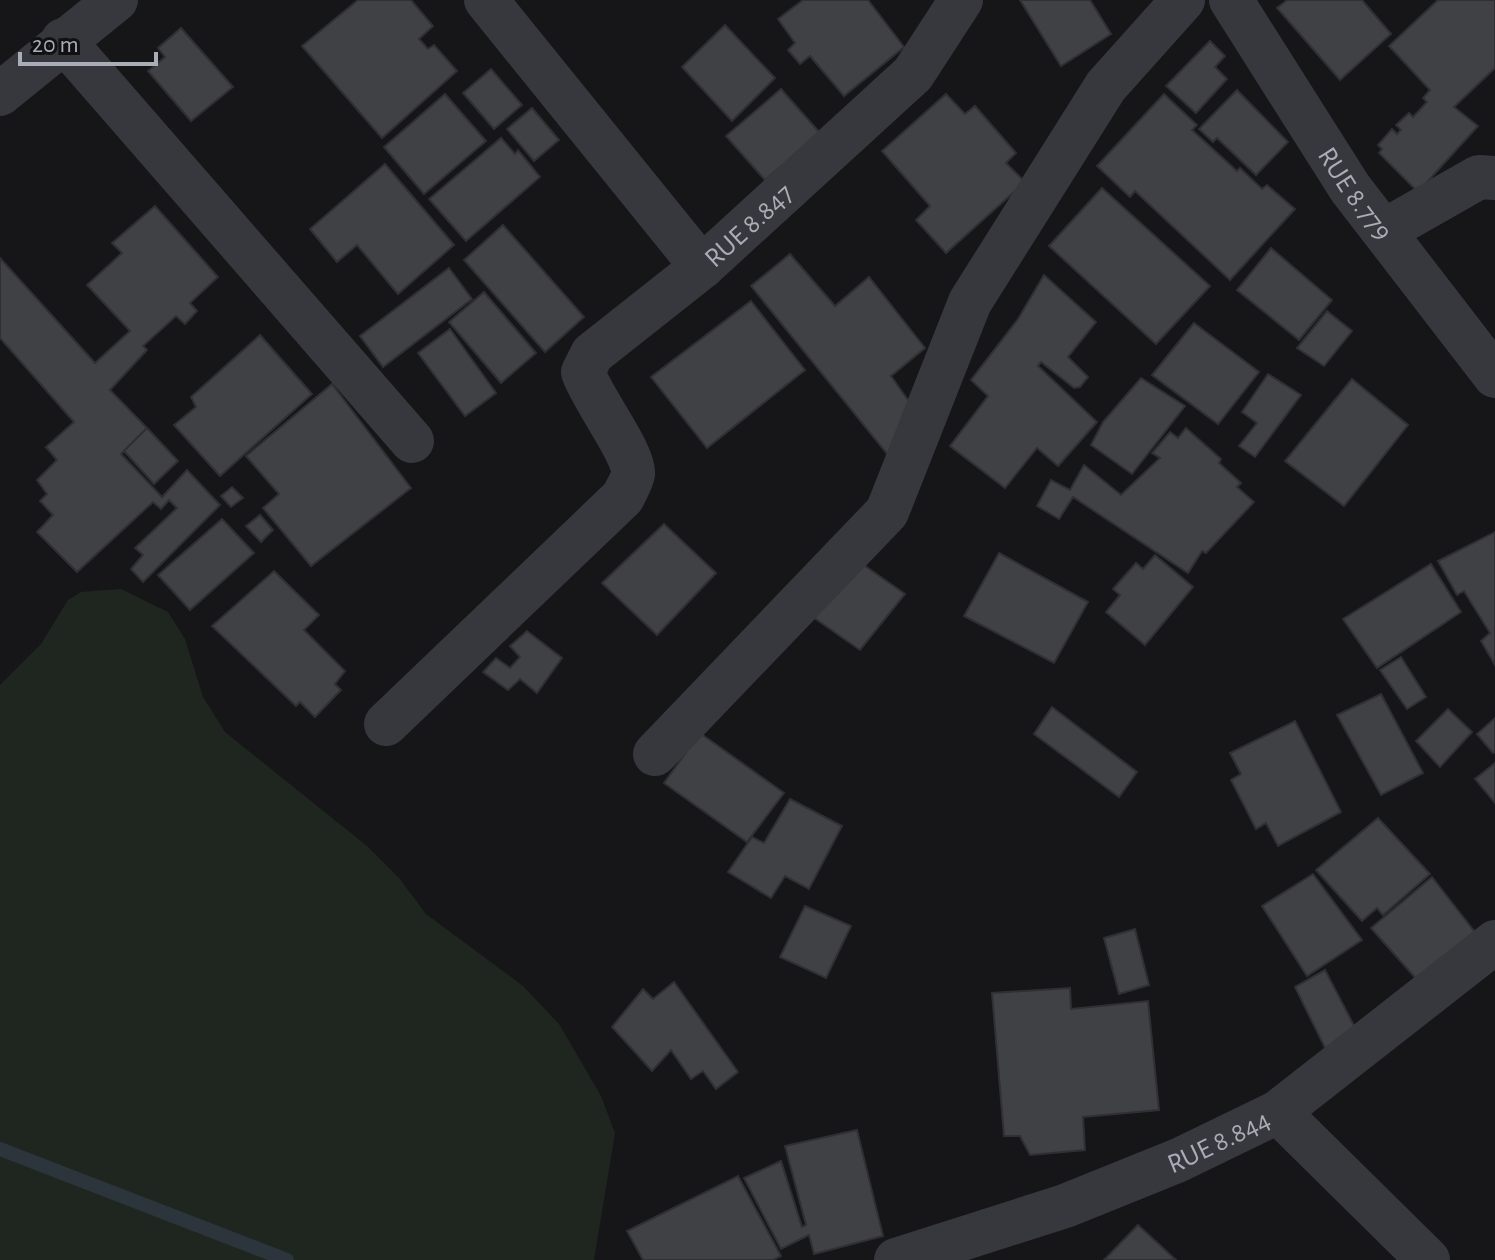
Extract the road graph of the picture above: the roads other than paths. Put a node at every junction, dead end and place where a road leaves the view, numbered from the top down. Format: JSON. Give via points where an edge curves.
{"nodes":[{"id":1,"x":116,"y":0,"type":"edge"},
{"id":2,"x":486,"y":0,"type":"edge"},
{"id":3,"x":961,"y":0,"type":"edge"},
{"id":4,"x":1183,"y":0,"type":"edge"},
{"id":5,"x":1231,"y":0,"type":"edge"},
{"id":6,"x":63,"y":40,"type":"junction"},
{"id":7,"x":0,"y":94,"type":"edge"},
{"id":8,"x":1495,"y":178,"type":"edge"},
{"id":9,"x":1384,"y":231,"type":"junction"},
{"id":10,"x":702,"y":267,"type":"junction"},
{"id":11,"x":1495,"y":376,"type":"edge"},
{"id":12,"x":412,"y":441,"type":"dead end"},
{"id":13,"x":386,"y":724,"type":"dead end"},
{"id":14,"x":655,"y":754,"type":"dead end"},
{"id":15,"x":1495,"y":942,"type":"edge"},
{"id":16,"x":1278,"y":1112,"type":"junction"},
{"id":17,"x":896,"y":1260,"type":"edge"},
{"id":18,"x":1428,"y":1260,"type":"edge"}],
"edges":[{"from":1,"to":6,"type":"street"},
{"from":2,"to":10,"type":"street","name":"RUE 8.847"},
{"from":3,"to":10,"type":"street","name":"RUE 8.847","via":[[913,74]]},
{"from":4,"to":14,"type":"street","via":[[1106,86],[970,302],[887,512]]},
{"from":5,"to":9,"type":"street","name":"RUE 8.779","via":[[1350,188]]},
{"from":6,"to":7,"type":"street"},
{"from":6,"to":12,"type":"street"},
{"from":8,"to":9,"type":"street","via":[[1479,177]]},
{"from":9,"to":11,"type":"street","name":"RUE 8.779"},
{"from":10,"to":13,"type":"street","via":[[592,354],[583,372],[590,393],[630,456],[634,473],[623,497]]},
{"from":15,"to":16,"type":"street","name":"RUE 8.844"},
{"from":16,"to":17,"type":"street","name":"RUE 8.844","via":[[1065,1206]]},
{"from":16,"to":18,"type":"street"}]}
